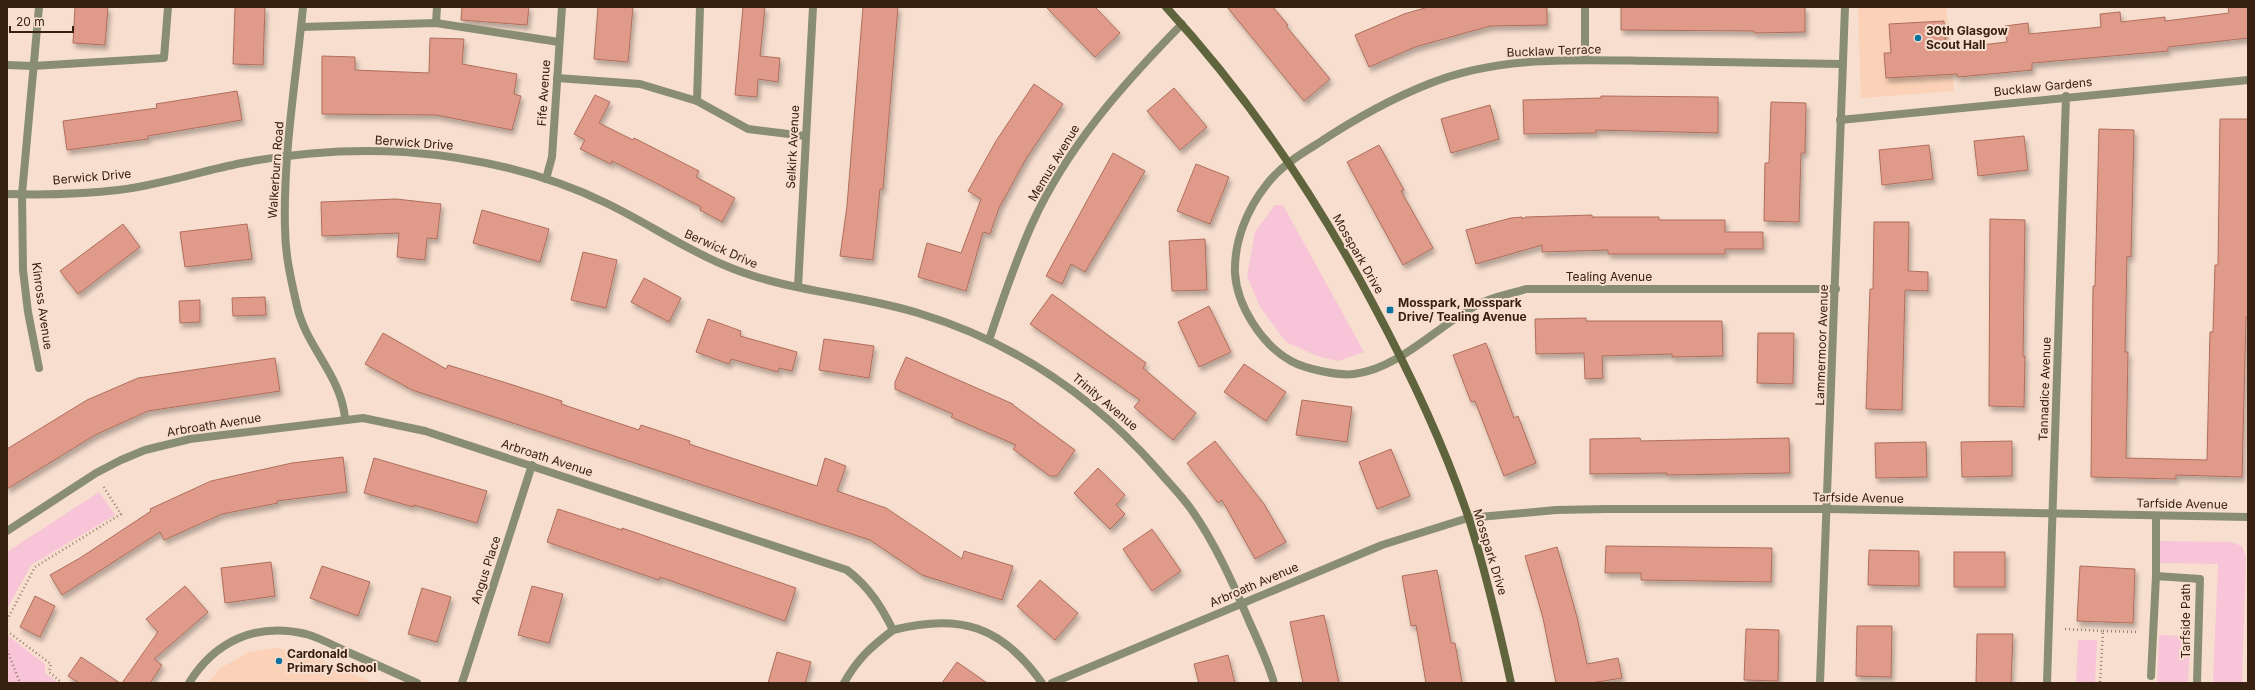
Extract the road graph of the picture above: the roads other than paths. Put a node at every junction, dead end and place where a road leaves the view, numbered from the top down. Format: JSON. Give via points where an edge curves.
{"nodes":[{"id":1,"x":39,"y":7,"type":"edge"},
{"id":2,"x":168,"y":7,"type":"edge"},
{"id":3,"x":303,"y":7,"type":"edge"},
{"id":4,"x":437,"y":7,"type":"edge"},
{"id":5,"x":562,"y":7,"type":"edge"},
{"id":6,"x":700,"y":7,"type":"edge"},
{"id":7,"x":813,"y":7,"type":"edge"},
{"id":8,"x":1166,"y":7,"type":"edge"},
{"id":9,"x":1585,"y":7,"type":"edge"},
{"id":10,"x":1845,"y":7,"type":"edge"},
{"id":11,"x":436,"y":24,"type":"junction"},
{"id":12,"x":1182,"y":24,"type":"junction"},
{"id":13,"x":301,"y":27,"type":"junction"},
{"id":14,"x":559,"y":42,"type":"junction"},
{"id":15,"x":1585,"y":60,"type":"junction"},
{"id":16,"x":1843,"y":64,"type":"junction"},
{"id":17,"x":7,"y":65,"type":"edge"},
{"id":18,"x":33,"y":66,"type":"junction"},
{"id":19,"x":557,"y":78,"type":"junction"},
{"id":20,"x":2248,"y":80,"type":"edge"},
{"id":21,"x":2066,"y":96,"type":"junction"},
{"id":22,"x":697,"y":101,"type":"junction"},
{"id":23,"x":1840,"y":120,"type":"junction"},
{"id":24,"x":805,"y":136,"type":"junction"},
{"id":25,"x":288,"y":156,"type":"junction"},
{"id":26,"x":1289,"y":162,"type":"junction"},
{"id":27,"x":546,"y":179,"type":"junction"},
{"id":28,"x":7,"y":194,"type":"edge"},
{"id":29,"x":22,"y":194,"type":"junction"},
{"id":30,"x":798,"y":288,"type":"junction"},
{"id":31,"x":1836,"y":289,"type":"junction"},
{"id":32,"x":989,"y":340,"type":"junction"},
{"id":33,"x":1401,"y":355,"type":"junction"},
{"id":34,"x":39,"y":368,"type":"dead end"},
{"id":35,"x":345,"y":418,"type":"junction"},
{"id":36,"x":532,"y":465,"type":"junction"},
{"id":37,"x":1828,"y":509,"type":"junction"},
{"id":38,"x":2053,"y":513,"type":"junction"},
{"id":39,"x":2156,"y":516,"type":"junction"},
{"id":40,"x":2248,"y":517,"type":"edge"},
{"id":41,"x":1468,"y":518,"type":"junction"},
{"id":42,"x":7,"y":532,"type":"edge"},
{"id":43,"x":2156,"y":576,"type":"junction"},
{"id":44,"x":1242,"y":602,"type":"junction"},
{"id":45,"x":893,"y":630,"type":"junction"},
{"id":46,"x":2151,"y":676,"type":"dead end"},
{"id":47,"x":189,"y":683,"type":"edge"},
{"id":48,"x":417,"y":683,"type":"edge"},
{"id":49,"x":462,"y":683,"type":"edge"},
{"id":50,"x":844,"y":683,"type":"edge"},
{"id":51,"x":1042,"y":683,"type":"edge"},
{"id":52,"x":1052,"y":683,"type":"edge"},
{"id":53,"x":1274,"y":683,"type":"edge"},
{"id":54,"x":1511,"y":683,"type":"edge"},
{"id":55,"x":1820,"y":683,"type":"edge"},
{"id":56,"x":2046,"y":683,"type":"edge"},
{"id":57,"x":2197,"y":683,"type":"edge"}],
"edges":[{"from":1,"to":18,"type":"street","name":"Kinross Avenue"},
{"from":2,"to":18,"type":"street","via":[[164,58]]},
{"from":3,"to":13,"type":"street","name":"Walkerburn Road"},
{"from":4,"to":11,"type":"street"},
{"from":5,"to":14,"type":"street","name":"Fife Avenue"},
{"from":6,"to":22,"type":"street"},
{"from":7,"to":24,"type":"street","name":"Selkirk Avenue"},
{"from":8,"to":12,"type":"street","name":"Mosspark Drive"},
{"from":9,"to":15,"type":"street"},
{"from":10,"to":16,"type":"street","name":"Lammermoor Avenue"},
{"from":11,"to":13,"type":"street"},
{"from":11,"to":14,"type":"street"},
{"from":12,"to":26,"type":"street","name":"Mosspark Drive","via":[[1237,91]]},
{"from":12,"to":32,"type":"street","name":"Memus Avenue","via":[[1142,64],[1101,112],[1066,164],[1033,223]]},
{"from":13,"to":25,"type":"street","name":"Walkerburn Road"},
{"from":14,"to":19,"type":"street","name":"Fife Avenue"},
{"from":15,"to":16,"type":"street","name":"Bucklaw Terrace"},
{"from":15,"to":26,"type":"street","name":"Bucklaw Terrace","via":[[1515,62],[1476,69],[1434,81],[1398,96],[1352,121]]},
{"from":16,"to":23,"type":"street","name":"Lammermoor Avenue"},
{"from":17,"to":18,"type":"street"},
{"from":18,"to":29,"type":"street","name":"Kinross Avenue"},
{"from":19,"to":22,"type":"street","via":[[640,84]]},
{"from":19,"to":27,"type":"street","name":"Fife Avenue","via":[[552,157]]},
{"from":20,"to":21,"type":"street","name":"Bucklaw Gardens"},
{"from":21,"to":23,"type":"street","name":"Bucklaw Gardens"},
{"from":21,"to":38,"type":"street","name":"Tannadice Avenue"},
{"from":22,"to":24,"type":"street","via":[[748,129]]},
{"from":23,"to":31,"type":"street","name":"Lammermoor Avenue"},
{"from":24,"to":30,"type":"street","name":"Selkirk Avenue"},
{"from":25,"to":27,"type":"street","name":"Berwick Drive","via":[[405,152],[470,160]]},
{"from":25,"to":29,"type":"street","name":"Berwick Drive","via":[[246,162],[119,190]]},
{"from":25,"to":35,"type":"street","name":"Walkerburn Road","via":[[285,229],[297,308],[306,334],[338,388],[344,404]]},
{"from":26,"to":33,"type":"street","name":"Mosspark Drive","via":[[1350,262]]},
{"from":26,"to":33,"type":"street","name":"Bucklaw Terrace","via":[[1268,182],[1248,212],[1238,244],[1235,274],[1241,302],[1254,325],[1272,346],[1292,362],[1323,371],[1351,374],[1370,371]]},
{"from":27,"to":30,"type":"street","name":"Berwick Drive","via":[[605,202],[685,247],[723,265],[761,279]]},
{"from":28,"to":29,"type":"street","name":"Berwick Drive"},
{"from":29,"to":34,"type":"street","name":"Kinross Avenue","via":[[23,270]]},
{"from":30,"to":32,"type":"street","name":"Trinity Avenue","via":[[882,302],[961,327]]},
{"from":31,"to":33,"type":"street","name":"Tealing Avenue","via":[[1526,289],[1477,304]]},
{"from":31,"to":37,"type":"street","name":"Lammermoor Avenue"},
{"from":32,"to":44,"type":"street","name":"Trinity Avenue","via":[[1048,371],[1091,404],[1131,440],[1190,507]]},
{"from":33,"to":41,"type":"street","name":"Mosspark Drive","via":[[1432,423]]},
{"from":35,"to":36,"type":"street","name":"Arbroath Avenue","via":[[377,420],[425,431]]},
{"from":35,"to":42,"type":"street","name":"Arbroath Avenue","via":[[190,439],[145,450],[96,473]]},
{"from":36,"to":45,"type":"street","name":"Arbroath Avenue","via":[[847,570],[862,581],[879,602]]},
{"from":36,"to":49,"type":"street","name":"Angus Place"},
{"from":37,"to":38,"type":"street","name":"Tarfside Avenue"},
{"from":37,"to":41,"type":"street","name":"Tarfside Avenue","via":[[1556,510]]},
{"from":37,"to":55,"type":"street","name":"Lammermoor Avenue"},
{"from":38,"to":39,"type":"street","name":"Tarfside Avenue"},
{"from":38,"to":56,"type":"street","name":"Tannadice Avenue"},
{"from":39,"to":40,"type":"street","name":"Tarfside Avenue"},
{"from":39,"to":43,"type":"street"},
{"from":41,"to":44,"type":"street","name":"Arbroath Avenue","via":[[1382,545]]},
{"from":41,"to":54,"type":"street","name":"Mosspark Drive","via":[[1497,617]]},
{"from":43,"to":46,"type":"street"},
{"from":43,"to":57,"type":"street","name":"Tarfside Path","via":[[2200,579]]},
{"from":44,"to":52,"type":"street","name":"Arbroath Avenue"},
{"from":44,"to":53,"type":"street","name":"Trinity Avenue"},
{"from":45,"to":50,"type":"street","via":[[868,649],[854,665]]},
{"from":45,"to":51,"type":"street","via":[[921,623],[946,621],[971,626],[995,636],[1014,651]]},
{"from":47,"to":48,"type":"street","via":[[199,666],[235,638],[279,630],[307,634]]}]}
